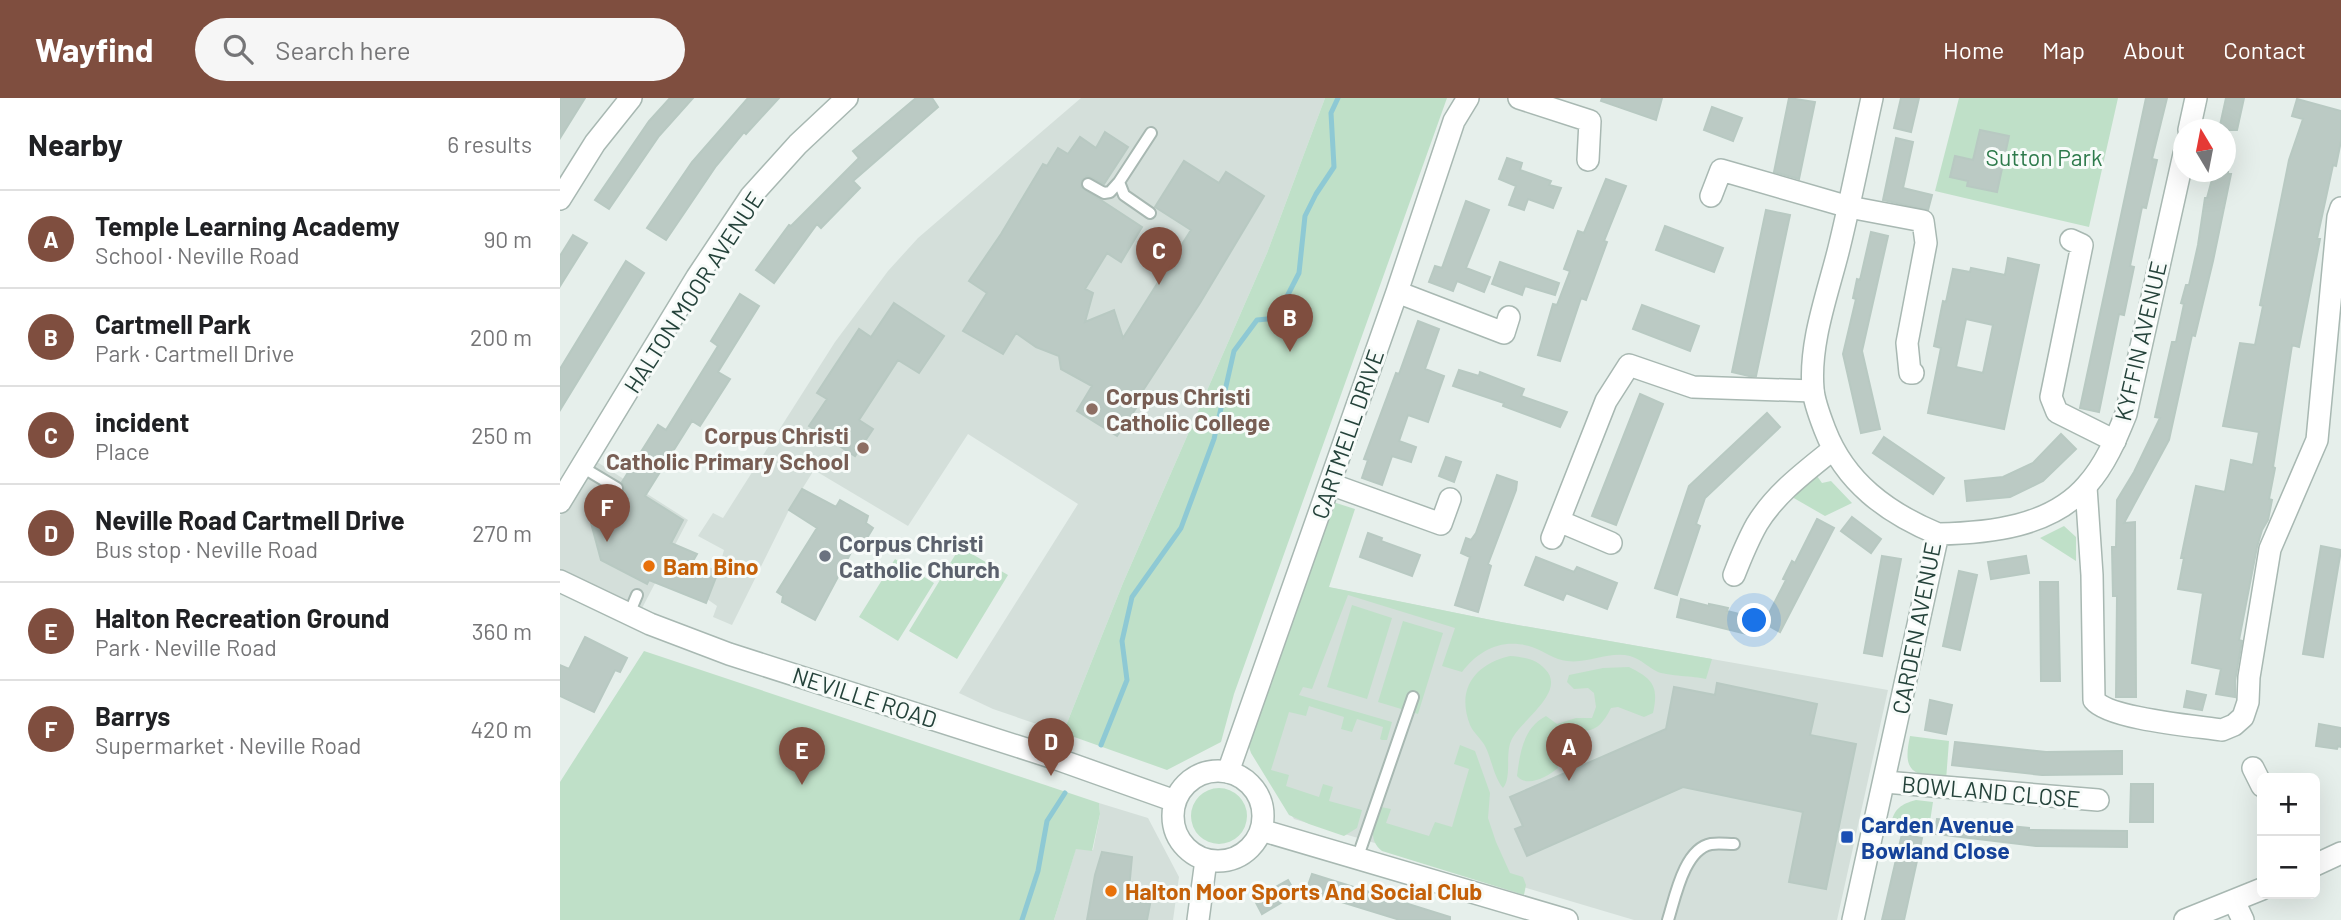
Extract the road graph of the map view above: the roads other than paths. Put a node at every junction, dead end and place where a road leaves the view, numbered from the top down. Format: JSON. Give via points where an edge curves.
{"nodes":[{"id":1,"x":631,"y":98,"type":"edge"},
{"id":2,"x":847,"y":98,"type":"edge"},
{"id":3,"x":1468,"y":98,"type":"edge"},
{"id":4,"x":1519,"y":98,"type":"edge"},
{"id":5,"x":1872,"y":98,"type":"edge"},
{"id":6,"x":2196,"y":98,"type":"edge"},
{"id":7,"x":2191,"y":119,"type":"edge"},
{"id":8,"x":1151,"y":133,"type":"dead end"},
{"id":9,"x":1588,"y":160,"type":"dead end"},
{"id":10,"x":1119,"y":182,"type":"junction"},
{"id":11,"x":2177,"y":182,"type":"edge"},
{"id":12,"x":1088,"y":184,"type":"dead end"},
{"id":13,"x":1711,"y":196,"type":"dead end"},
{"id":14,"x":560,"y":199,"type":"edge"},
{"id":15,"x":1849,"y":207,"type":"junction"},
{"id":16,"x":2341,"y":208,"type":"edge"},
{"id":17,"x":1150,"y":213,"type":"dead end"},
{"id":18,"x":2071,"y":240,"type":"dead end"},
{"id":19,"x":1397,"y":292,"type":"junction"},
{"id":20,"x":1504,"y":332,"type":"dead end"},
{"id":21,"x":1913,"y":373,"type":"dead end"},
{"id":22,"x":1813,"y":391,"type":"junction"},
{"id":23,"x":2115,"y":441,"type":"junction"},
{"id":24,"x":1832,"y":450,"type":"junction"},
{"id":25,"x":582,"y":467,"type":"junction"},
{"id":26,"x":1330,"y":484,"type":"junction"},
{"id":27,"x":2086,"y":487,"type":"junction"},
{"id":28,"x":617,"y":488,"type":"dead end"},
{"id":29,"x":1450,"y":499,"type":"dead end"},
{"id":30,"x":560,"y":502,"type":"edge"},
{"id":31,"x":1938,"y":534,"type":"junction"},
{"id":32,"x":1611,"y":543,"type":"dead end"},
{"id":33,"x":1734,"y":575,"type":"dead end"},
{"id":34,"x":560,"y":581,"type":"edge"},
{"id":35,"x":1413,"y":697,"type":"dead end"},
{"id":36,"x":1228,"y":772,"type":"junction"},
{"id":37,"x":1885,"y":782,"type":"junction"},
{"id":38,"x":2098,"y":800,"type":"dead end"},
{"id":39,"x":1175,"y":801,"type":"junction"},
{"id":40,"x":1261,"y":830,"type":"junction"},
{"id":41,"x":1734,"y":844,"type":"dead end"},
{"id":42,"x":2341,"y":853,"type":"edge"},
{"id":43,"x":1357,"y":859,"type":"junction"},
{"id":44,"x":1206,"y":860,"type":"junction"},
{"id":45,"x":2320,"y":863,"type":"edge"},
{"id":46,"x":2257,"y":893,"type":"edge"},
{"id":47,"x":2238,"y":910,"type":"edge"},
{"id":48,"x":1198,"y":920,"type":"edge"},
{"id":49,"x":1567,"y":920,"type":"edge"},
{"id":50,"x":1668,"y":920,"type":"edge"},
{"id":51,"x":1853,"y":920,"type":"edge"},
{"id":52,"x":2185,"y":920,"type":"edge"}],
"edges":[{"from":1,"to":14,"type":"street","via":[[595,143]]},
{"from":2,"to":25,"type":"street","name":"HALTON MOOR AVENUE","via":[[751,196]]},
{"from":3,"to":19,"type":"street","name":"CARTMELL DRIVE","via":[[1454,121]]},
{"from":4,"to":9,"type":"street","via":[[1594,122]]},
{"from":5,"to":15,"type":"street","name":"CARDEN AVENUE"},
{"from":6,"to":7,"type":"street"},
{"from":8,"to":10,"type":"lane"},
{"from":10,"to":12,"type":"lane","via":[[1104,193]]},
{"from":10,"to":17,"type":"lane","via":[[1124,195]]},
{"from":11,"to":23,"type":"street","name":"KYFFIN AVENUE","via":[[2126,414]]},
{"from":13,"to":15,"type":"street","via":[[1721,170]]},
{"from":15,"to":21,"type":"street","via":[[1923,221],[1926,243],[1907,343]]},
{"from":15,"to":22,"type":"street","name":"CARDEN AVENUE","via":[[1818,332]]},
{"from":16,"to":27,"type":"street","via":[[2316,440],[2270,549],[2248,702],[2243,717],[2234,725],[2222,730],[2126,715],[2094,700]]},
{"from":18,"to":23,"type":"street","via":[[2081,245],[2052,397],[2057,411]]},
{"from":19,"to":20,"type":"street"},
{"from":19,"to":26,"type":"street","name":"CARTMELL DRIVE"},
{"from":22,"to":24,"type":"street","name":"CARDEN AVENUE"},
{"from":22,"to":32,"type":"street","via":[[1693,387],[1626,358],[1555,529]]},
{"from":23,"to":27,"type":"street","name":"KYFFIN AVENUE"},
{"from":24,"to":31,"type":"street","name":"CARDEN AVENUE","via":[[1851,478],[1876,500],[1906,521]]},
{"from":24,"to":33,"type":"street","via":[[1766,511]]},
{"from":25,"to":28,"type":"lane"},
{"from":25,"to":30,"type":"street","name":"HALTON MOOR AVENUE"},
{"from":26,"to":29,"type":"street","via":[[1438,532]]},
{"from":26,"to":36,"type":"street","name":"CARTMELL DRIVE"},
{"from":27,"to":31,"type":"street","name":"KYFFIN AVENUE","via":[[2039,518],[2005,528]]},
{"from":31,"to":37,"type":"street","name":"CARDEN AVENUE"},
{"from":34,"to":39,"type":"street","name":"NEVILLE ROAD","via":[[633,605],[729,654]]},
{"from":35,"to":43,"type":"lane"},
{"from":36,"to":39,"type":"street","via":[[1196,776]]},
{"from":36,"to":40,"type":"street","via":[[1254,788],[1261,802]]},
{"from":37,"to":38,"type":"street","name":"BOWLAND CLOSE"},
{"from":37,"to":51,"type":"street","name":"CARDEN AVENUE"},
{"from":39,"to":44,"type":"street","via":[[1174,830],[1187,849]]},
{"from":40,"to":43,"type":"street"},
{"from":40,"to":44,"type":"street","via":[[1255,842],[1233,859]]},
{"from":41,"to":50,"type":"lane","via":[[1709,844],[1694,854]]},
{"from":42,"to":45,"type":"street"},
{"from":43,"to":49,"type":"street"},
{"from":44,"to":48,"type":"street"},
{"from":46,"to":47,"type":"street"},
{"from":47,"to":52,"type":"street"}]}
